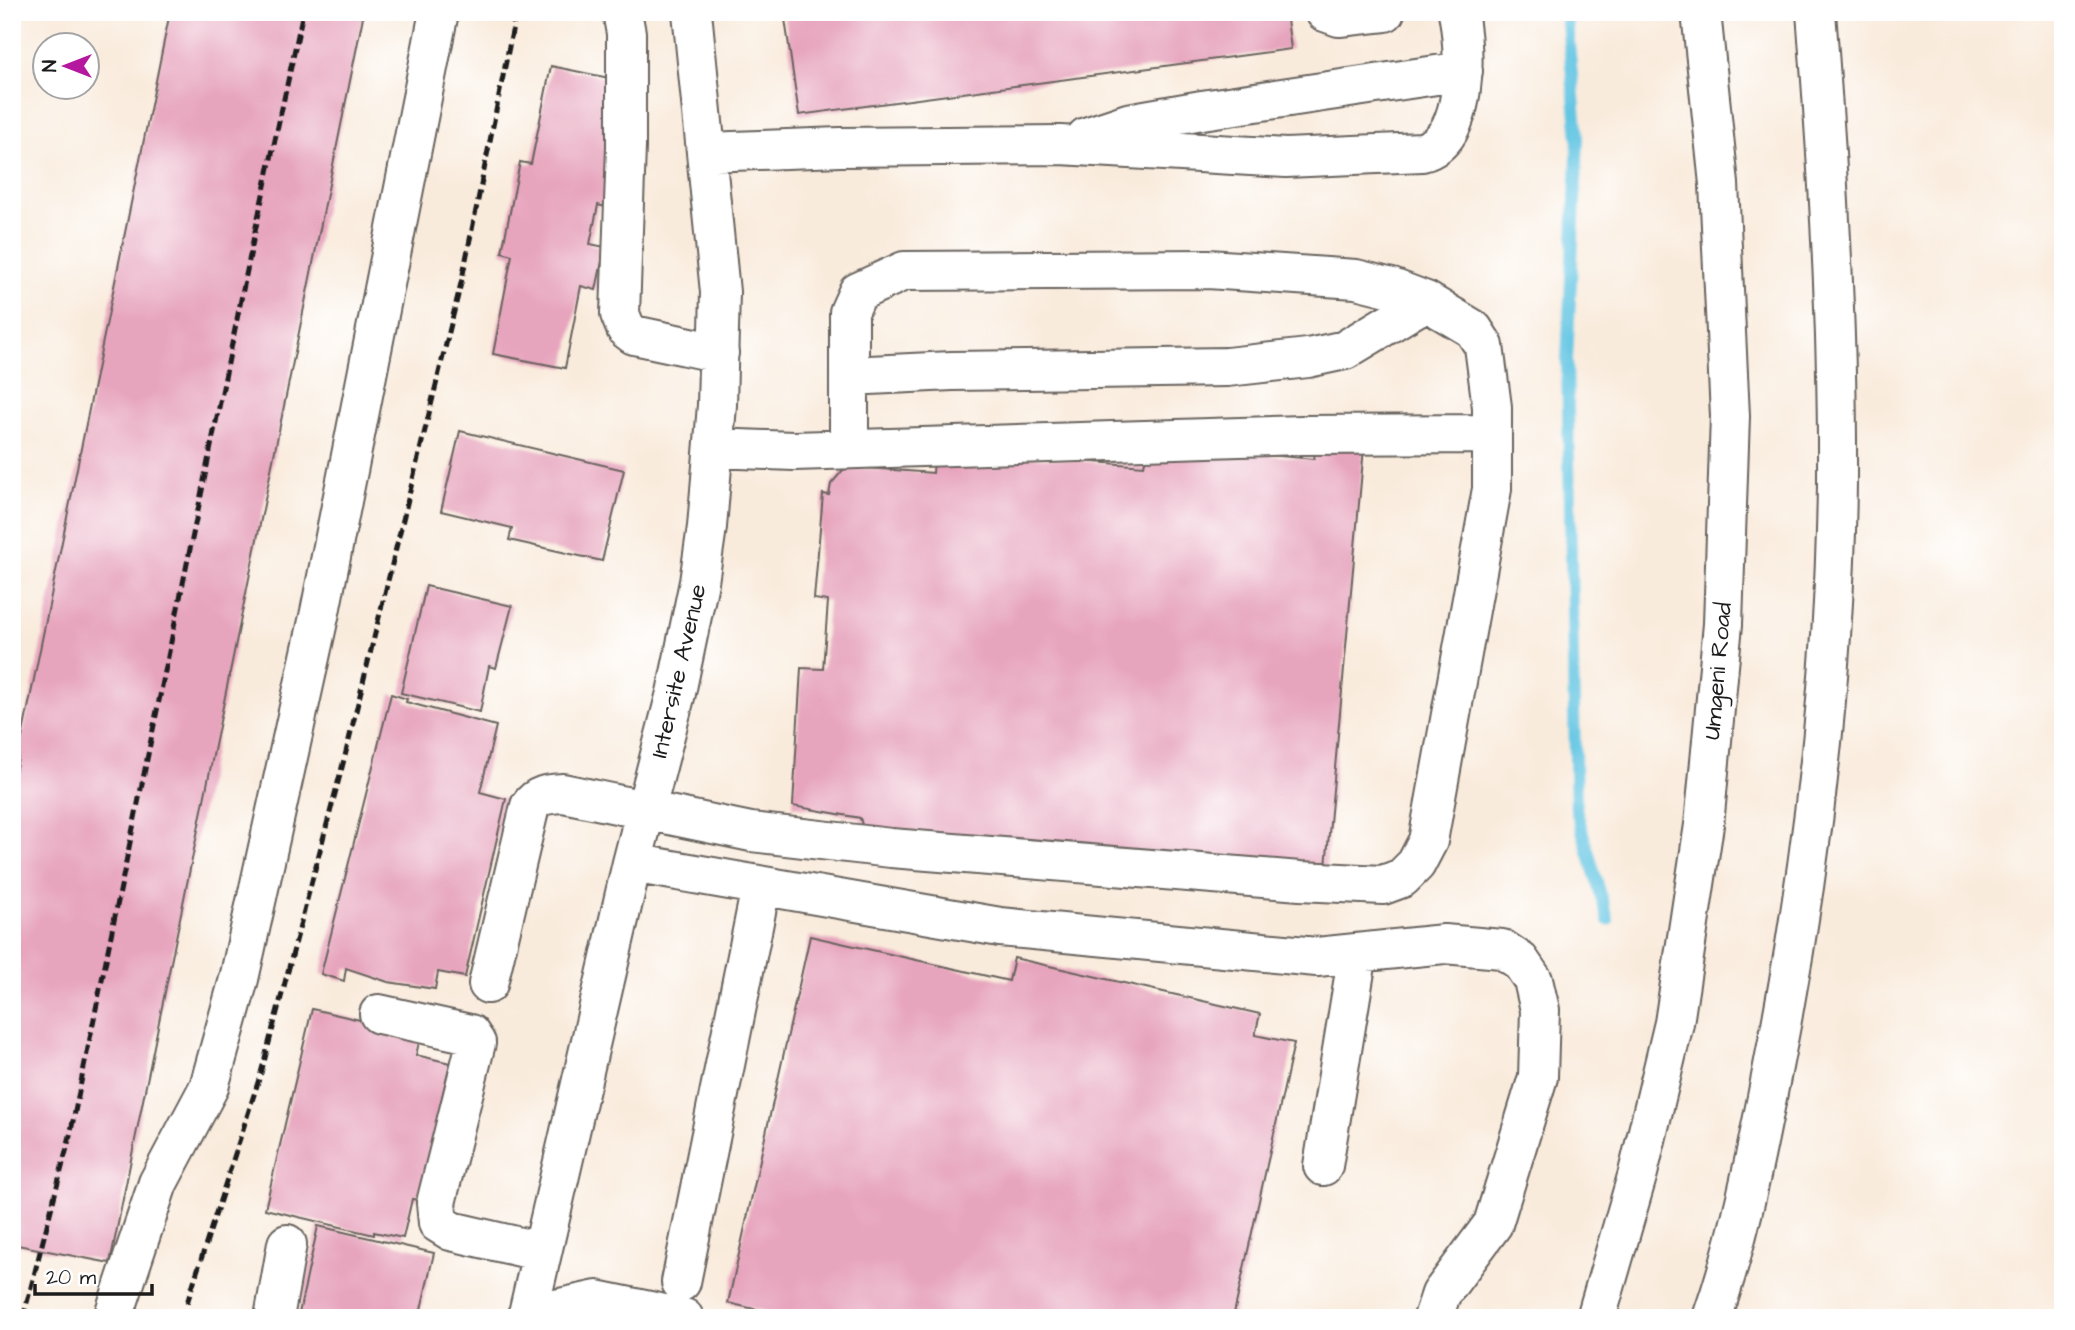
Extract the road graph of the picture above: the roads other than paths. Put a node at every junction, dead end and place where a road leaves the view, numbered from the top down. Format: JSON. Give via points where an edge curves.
{"nodes":[{"id":1,"x":439,"y":12,"type":"edge"},
{"id":2,"x":622,"y":12,"type":"edge"},
{"id":3,"x":692,"y":12,"type":"edge"},
{"id":4,"x":1325,"y":12,"type":"edge"},
{"id":5,"x":1385,"y":12,"type":"edge"},
{"id":6,"x":1458,"y":12,"type":"edge"},
{"id":7,"x":1699,"y":12,"type":"edge"},
{"id":8,"x":1816,"y":12,"type":"edge"},
{"id":9,"x":1464,"y":71,"type":"junction"},
{"id":10,"x":1060,"y":145,"type":"junction"},
{"id":11,"x":707,"y":152,"type":"junction"},
{"id":12,"x":1426,"y":301,"type":"junction"},
{"id":13,"x":719,"y":352,"type":"junction"},
{"id":14,"x":849,"y":376,"type":"junction"},
{"id":15,"x":1492,"y":434,"type":"junction"},
{"id":16,"x":714,"y":448,"type":"junction"},
{"id":17,"x":849,"y":449,"type":"junction"},
{"id":18,"x":647,"y":811,"type":"junction"},
{"id":19,"x":632,"y":863,"type":"junction"},
{"id":20,"x":761,"y":887,"type":"junction"},
{"id":21,"x":1358,"y":953,"type":"junction"},
{"id":22,"x":488,"y":984,"type":"dead end"},
{"id":23,"x":379,"y":1014,"type":"dead end"},
{"id":24,"x":1322,"y":1166,"type":"dead end"},
{"id":25,"x":287,"y":1244,"type":"dead end"},
{"id":26,"x":542,"y":1252,"type":"junction"},
{"id":27,"x":682,"y":1300,"type":"edge"},
{"id":28,"x":527,"y":1317,"type":"edge"},
{"id":29,"x":113,"y":1318,"type":"edge"},
{"id":30,"x":274,"y":1318,"type":"edge"},
{"id":31,"x":1433,"y":1318,"type":"edge"},
{"id":32,"x":1596,"y":1318,"type":"edge"},
{"id":33,"x":1712,"y":1318,"type":"edge"}],
"edges":[{"from":1,"to":29,"type":"main road","via":[[320,612],[239,979],[209,1087],[158,1183]]},
{"from":2,"to":13,"type":"main road","via":[[626,147],[621,314],[626,329],[634,335]]},
{"from":3,"to":11,"type":"main road","name":"Intersite Avenue"},
{"from":4,"to":5,"type":"main road","via":[[1339,17]]},
{"from":6,"to":9,"type":"main road"},
{"from":7,"to":32,"type":"main road","name":"Umgeni Road","via":[[1719,184],[1730,416],[1723,624],[1704,825],[1674,1023],[1638,1173]]},
{"from":8,"to":33,"type":"main road","via":[[1832,221],[1837,483],[1825,718],[1803,911],[1765,1110]]},
{"from":9,"to":10,"type":"main road","via":[[1128,123]]},
{"from":9,"to":10,"type":"main road","via":[[1450,131],[1442,144],[1422,152],[1286,158]]},
{"from":10,"to":11,"type":"main road"},
{"from":11,"to":13,"type":"main road","name":"Intersite Avenue","via":[[720,292]]},
{"from":12,"to":14,"type":"main road","via":[[1345,350],[1308,358],[1227,367]]},
{"from":12,"to":14,"type":"main road","via":[[1356,279],[1208,269],[904,271],[858,292],[849,312]]},
{"from":12,"to":15,"type":"main road","via":[[1473,329],[1484,346]]},
{"from":13,"to":16,"type":"main road","name":"Intersite Avenue"},
{"from":14,"to":17,"type":"main road"},
{"from":15,"to":17,"type":"main road"},
{"from":15,"to":18,"type":"main road","via":[[1492,489],[1428,841],[1402,878],[1383,885],[1300,881],[905,849],[751,832]]},
{"from":16,"to":17,"type":"main road"},
{"from":16,"to":18,"type":"main road","name":"Intersite Avenue","via":[[699,582]]},
{"from":18,"to":19,"type":"main road","name":"Intersite Avenue"},
{"from":18,"to":22,"type":"main road","via":[[563,793],[535,799]]},
{"from":19,"to":20,"type":"main road"},
{"from":19,"to":26,"type":"main road","name":"Intersite Avenue"},
{"from":20,"to":21,"type":"main road","via":[[1000,927],[1317,957]]},
{"from":20,"to":27,"type":"main road"},
{"from":21,"to":24,"type":"main road"},
{"from":21,"to":31,"type":"main road","via":[[1444,944],[1502,949],[1520,961],[1533,980],[1540,1010],[1538,1077],[1493,1224],[1441,1294]]},
{"from":23,"to":26,"type":"main road","via":[[470,1034],[476,1043],[436,1203],[438,1223],[451,1231]]},
{"from":25,"to":30,"type":"main road"},
{"from":26,"to":28,"type":"main road","name":"Intersite Avenue"},
{"from":27,"to":28,"type":"main road","via":[[597,1300]]}]}
